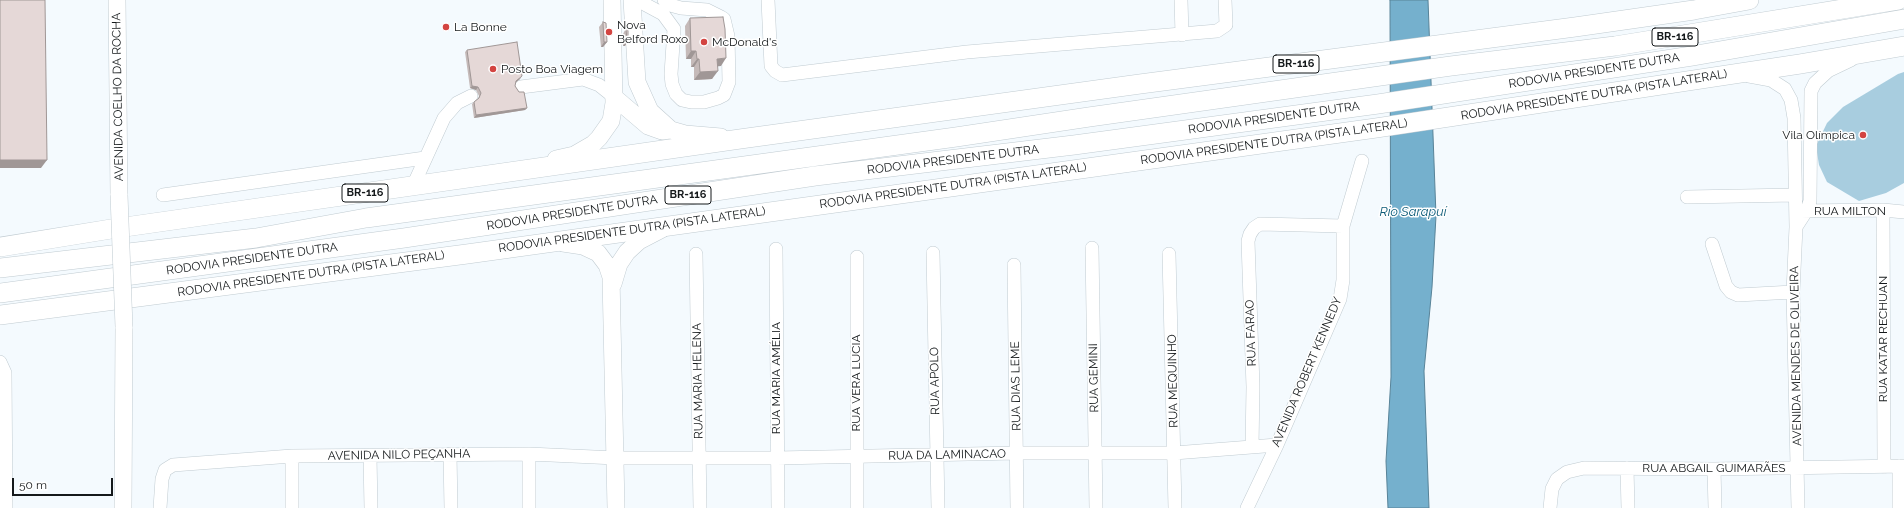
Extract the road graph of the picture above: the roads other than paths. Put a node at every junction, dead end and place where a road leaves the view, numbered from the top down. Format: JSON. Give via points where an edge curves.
{"nodes":[{"id":1,"x":117,"y":0,"type":"edge"},
{"id":2,"x":612,"y":0,"type":"edge"},
{"id":3,"x":632,"y":0,"type":"edge"},
{"id":4,"x":637,"y":0,"type":"edge"},
{"id":5,"x":664,"y":0,"type":"edge"},
{"id":6,"x":768,"y":0,"type":"edge"},
{"id":7,"x":1181,"y":0,"type":"edge"},
{"id":8,"x":1225,"y":0,"type":"edge"},
{"id":9,"x":1750,"y":0,"type":"edge"},
{"id":10,"x":1898,"y":0,"type":"edge"},
{"id":11,"x":1904,"y":19,"type":"edge"},
{"id":12,"x":1182,"y":34,"type":"junction"},
{"id":13,"x":1904,"y":46,"type":"edge"},
{"id":14,"x":1863,"y":54,"type":"junction"},
{"id":15,"x":1735,"y":73,"type":"junction"},
{"id":16,"x":521,"y":87,"type":"dead end"},
{"id":17,"x":471,"y":96,"type":"dead end"},
{"id":18,"x":614,"y":97,"type":"junction"},
{"id":19,"x":671,"y":130,"type":"junction"},
{"id":20,"x":740,"y":139,"type":"junction"},
{"id":21,"x":425,"y":158,"type":"junction"},
{"id":22,"x":1362,"y":161,"type":"dead end"},
{"id":23,"x":508,"y":173,"type":"junction"},
{"id":24,"x":413,"y":186,"type":"junction"},
{"id":25,"x":163,"y":195,"type":"dead end"},
{"id":26,"x":1795,"y":195,"type":"junction"},
{"id":27,"x":1687,"y":197,"type":"dead end"},
{"id":28,"x":1883,"y":210,"type":"junction"},
{"id":29,"x":1801,"y":211,"type":"junction"},
{"id":30,"x":1904,"y":212,"type":"edge"},
{"id":31,"x":671,"y":225,"type":"junction"},
{"id":32,"x":1343,"y":226,"type":"junction"},
{"id":33,"x":550,"y":242,"type":"junction"},
{"id":34,"x":1712,"y":244,"type":"dead end"},
{"id":35,"x":0,"y":247,"type":"edge"},
{"id":36,"x":1092,"y":248,"type":"dead end"},
{"id":37,"x":776,"y":249,"type":"dead end"},
{"id":38,"x":933,"y":253,"type":"dead end"},
{"id":39,"x":696,"y":254,"type":"dead end"},
{"id":40,"x":1170,"y":254,"type":"dead end"},
{"id":41,"x":857,"y":257,"type":"dead end"},
{"id":42,"x":1014,"y":264,"type":"dead end"},
{"id":43,"x":0,"y":268,"type":"edge"},
{"id":44,"x":613,"y":284,"type":"junction"},
{"id":45,"x":1793,"y":292,"type":"junction"},
{"id":46,"x":0,"y":293,"type":"edge"},
{"id":47,"x":0,"y":315,"type":"edge"},
{"id":48,"x":0,"y":362,"type":"edge"},
{"id":49,"x":1278,"y":445,"type":"junction"},
{"id":50,"x":1252,"y":447,"type":"junction"},
{"id":51,"x":1016,"y":453,"type":"junction"},
{"id":52,"x":1174,"y":453,"type":"junction"},
{"id":53,"x":450,"y":454,"type":"junction"},
{"id":54,"x":529,"y":454,"type":"junction"},
{"id":55,"x":937,"y":454,"type":"junction"},
{"id":56,"x":1095,"y":454,"type":"junction"},
{"id":57,"x":292,"y":456,"type":"junction"},
{"id":58,"x":370,"y":456,"type":"junction"},
{"id":59,"x":699,"y":457,"type":"junction"},
{"id":60,"x":856,"y":457,"type":"junction"},
{"id":61,"x":616,"y":458,"type":"junction"},
{"id":62,"x":777,"y":458,"type":"junction"},
{"id":63,"x":1902,"y":466,"type":"edge"},
{"id":64,"x":1884,"y":467,"type":"junction"},
{"id":65,"x":1627,"y":468,"type":"junction"},
{"id":66,"x":1797,"y":468,"type":"junction"},
{"id":67,"x":1714,"y":469,"type":"junction"},
{"id":68,"x":6,"y":508,"type":"edge"},
{"id":69,"x":123,"y":508,"type":"edge"},
{"id":70,"x":160,"y":508,"type":"edge"},
{"id":71,"x":292,"y":508,"type":"edge"},
{"id":72,"x":371,"y":508,"type":"edge"},
{"id":73,"x":451,"y":508,"type":"edge"},
{"id":74,"x":528,"y":508,"type":"edge"},
{"id":75,"x":616,"y":508,"type":"edge"},
{"id":76,"x":700,"y":508,"type":"edge"},
{"id":77,"x":778,"y":508,"type":"edge"},
{"id":78,"x":857,"y":508,"type":"edge"},
{"id":79,"x":938,"y":508,"type":"edge"},
{"id":80,"x":1017,"y":508,"type":"edge"},
{"id":81,"x":1096,"y":508,"type":"edge"},
{"id":82,"x":1175,"y":508,"type":"edge"},
{"id":83,"x":1247,"y":508,"type":"edge"},
{"id":84,"x":1550,"y":508,"type":"edge"},
{"id":85,"x":1628,"y":508,"type":"edge"},
{"id":86,"x":1715,"y":508,"type":"edge"},
{"id":87,"x":1798,"y":508,"type":"edge"},
{"id":88,"x":1899,"y":508,"type":"edge"}],
"edges":[{"from":1,"to":69,"type":"main road","name":"AVENIDA COELHO DA ROCHA","bridge":true,"via":[[119,195],[124,327]]},
{"from":2,"to":18,"type":"main road"},
{"from":3,"to":19,"type":"main road","via":[[638,90],[650,111]]},
{"from":4,"to":5,"type":"street","via":[[664,14],[674,29],[671,74],[676,94],[682,100],[691,102],[718,98],[724,94],[729,82],[728,36],[724,19],[707,10],[680,8]]},
{"from":6,"to":12,"type":"street","via":[[771,66],[782,75],[967,52]]},
{"from":7,"to":12,"type":"street"},
{"from":8,"to":12,"type":"street","via":[[1226,25],[1222,29]]},
{"from":9,"to":20,"type":"highway","number":"BR-116","via":[[1604,23]]},
{"from":10,"to":43,"type":"highway","name":"RODOVIA PRESIDENTE DUTRA","number":"BR-116","via":[[1615,46],[1451,66],[366,218],[256,238]]},
{"from":11,"to":46,"type":"highway","name":"RODOVIA PRESIDENTE DUTRA","number":"BR-116","via":[[1692,56],[1378,104],[1074,145],[815,176],[404,238]]},
{"from":13,"to":14,"type":"highway","name":"RODOVIA PRESIDENTE DUTRA (PISTA LATERAL)","number":"BR-116"},
{"from":14,"to":15,"type":"highway","name":"RODOVIA PRESIDENTE DUTRA (PISTA LATERAL)","number":"BR-116"},
{"from":14,"to":29,"type":"street","name":"AVENIDA MENDES DE OLIVEIRA","via":[[1828,70],[1815,82],[1811,91],[1810,193]]},
{"from":15,"to":26,"type":"street","via":[[1771,80],[1780,84],[1788,93],[1794,118]]},
{"from":15,"to":31,"type":"highway","name":"RODOVIA PRESIDENTE DUTRA (PISTA LATERAL)","number":"BR-116","via":[[1376,128]]},
{"from":16,"to":18,"type":"street","via":[[583,79],[599,85]]},
{"from":17,"to":21,"type":"street","via":[[457,103],[447,114]]},
{"from":18,"to":19,"type":"main road","via":[[648,126],[662,131]]},
{"from":18,"to":23,"type":"main road","via":[[611,120],[593,144],[574,155]]},
{"from":19,"to":20,"type":"main road","via":[[685,134]]},
{"from":20,"to":23,"type":"highway","number":"BR-116"},
{"from":21,"to":24,"type":"street"},
{"from":21,"to":25,"type":"street"},
{"from":22,"to":32,"type":"street","name":"AVENIDA ROBERT KENNEDY"},
{"from":23,"to":24,"type":"highway","number":"BR-116"},
{"from":24,"to":35,"type":"highway","number":"BR-116"},
{"from":26,"to":27,"type":"street"},
{"from":26,"to":29,"type":"street"},
{"from":28,"to":29,"type":"street","name":"RUA MILTON"},
{"from":28,"to":30,"type":"street","name":"RUA MILTON"},
{"from":28,"to":64,"type":"street","name":"RUA KATAR RECHUAN"},
{"from":29,"to":45,"type":"street","name":"AVENIDA MENDES DE OLIVEIRA","via":[[1796,227]]},
{"from":31,"to":33,"type":"highway","name":"RODOVIA PRESIDENTE DUTRA (PISTA LATERAL)","number":"BR-116"},
{"from":31,"to":44,"type":"main road","via":[[639,241],[627,252]]},
{"from":32,"to":49,"type":"street","name":"AVENIDA ROBERT KENNEDY","via":[[1343,280],[1340,299]]},
{"from":32,"to":50,"type":"street","name":"RUA FARAO","via":[[1260,224],[1250,234],[1248,241],[1253,388]]},
{"from":33,"to":44,"type":"main road","via":[[583,246],[598,253],[607,265]]},
{"from":33,"to":47,"type":"highway","name":"RODOVIA PRESIDENTE DUTRA (PISTA LATERAL)","number":"BR-116"},
{"from":34,"to":45,"type":"street","via":[[1726,286],[1731,292],[1738,295]]},
{"from":36,"to":56,"type":"street","name":"RUA GEMINI"},
{"from":37,"to":62,"type":"street","name":"RUA MARIA AMÉLIA"},
{"from":38,"to":55,"type":"street","name":"RUA APOLO"},
{"from":39,"to":59,"type":"street","name":"RUA MARIA HELENA"},
{"from":40,"to":52,"type":"street","name":"RUA MEQUINHO"},
{"from":41,"to":60,"type":"street","name":"RUA VERA LUCIA"},
{"from":42,"to":51,"type":"street","name":"RUA DIAS LEME"},
{"from":44,"to":61,"type":"main road"},
{"from":45,"to":66,"type":"street","name":"AVENIDA MENDES DE OLIVEIRA"},
{"from":48,"to":68,"type":"street","via":[[5,373]]},
{"from":49,"to":50,"type":"street","name":"RUA DA LAMINACAO"},
{"from":49,"to":83,"type":"street","name":"AVENIDA ROBERT KENNEDY"},
{"from":50,"to":52,"type":"street","name":"RUA DA LAMINACAO"},
{"from":51,"to":55,"type":"street","name":"RUA DA LAMINACAO"},
{"from":51,"to":56,"type":"street","name":"RUA DA LAMINACAO"},
{"from":51,"to":80,"type":"street","name":"RUA DIAS LEME"},
{"from":52,"to":56,"type":"street","name":"RUA DA LAMINACAO"},
{"from":52,"to":82,"type":"street","name":"RUA MEQUINHO"},
{"from":53,"to":54,"type":"street","name":"AVENIDA NILO PEÇANHA"},
{"from":53,"to":58,"type":"street","name":"AVENIDA NILO PEÇANHA"},
{"from":53,"to":73,"type":"street"},
{"from":54,"to":61,"type":"street","name":"AVENIDA NILO PEÇANHA"},
{"from":54,"to":74,"type":"street"},
{"from":55,"to":60,"type":"street","name":"RUA DA LAMINACAO"},
{"from":55,"to":79,"type":"street","name":"RUA APOLO"},
{"from":56,"to":81,"type":"street","name":"RUA GEMINI"},
{"from":57,"to":58,"type":"street","name":"AVENIDA NILO PEÇANHA"},
{"from":57,"to":70,"type":"street","name":"AVENIDA NILO PEÇANHA","via":[[172,465],[165,470],[162,479]]},
{"from":57,"to":71,"type":"street"},
{"from":58,"to":72,"type":"street"},
{"from":59,"to":61,"type":"street","name":"RUA DA LAMINACAO"},
{"from":59,"to":62,"type":"street","name":"RUA DA LAMINACAO"},
{"from":59,"to":76,"type":"street","name":"RUA MARIA HELENA"},
{"from":60,"to":62,"type":"street","name":"RUA DA LAMINACAO"},
{"from":60,"to":78,"type":"street","name":"RUA VERA LUCIA"},
{"from":61,"to":75,"type":"main road"},
{"from":62,"to":77,"type":"street","name":"RUA MARIA AMÉLIA"},
{"from":63,"to":64,"type":"street","name":"RUA ABGAIL GUIMARÃES"},
{"from":63,"to":88,"type":"street"},
{"from":64,"to":66,"type":"street","name":"RUA ABGAIL GUIMARÃES"},
{"from":65,"to":67,"type":"street","name":"RUA ABGAIL GUIMARÃES"},
{"from":65,"to":84,"type":"street","name":"RUA ABGAIL GUIMARÃES","via":[[1584,468],[1567,472],[1557,479],[1552,489]]},
{"from":65,"to":85,"type":"street"},
{"from":66,"to":67,"type":"street","name":"RUA ABGAIL GUIMARÃES"},
{"from":66,"to":87,"type":"street","name":"AVENIDA MENDES DE OLIVEIRA"},
{"from":67,"to":86,"type":"street"}]}
